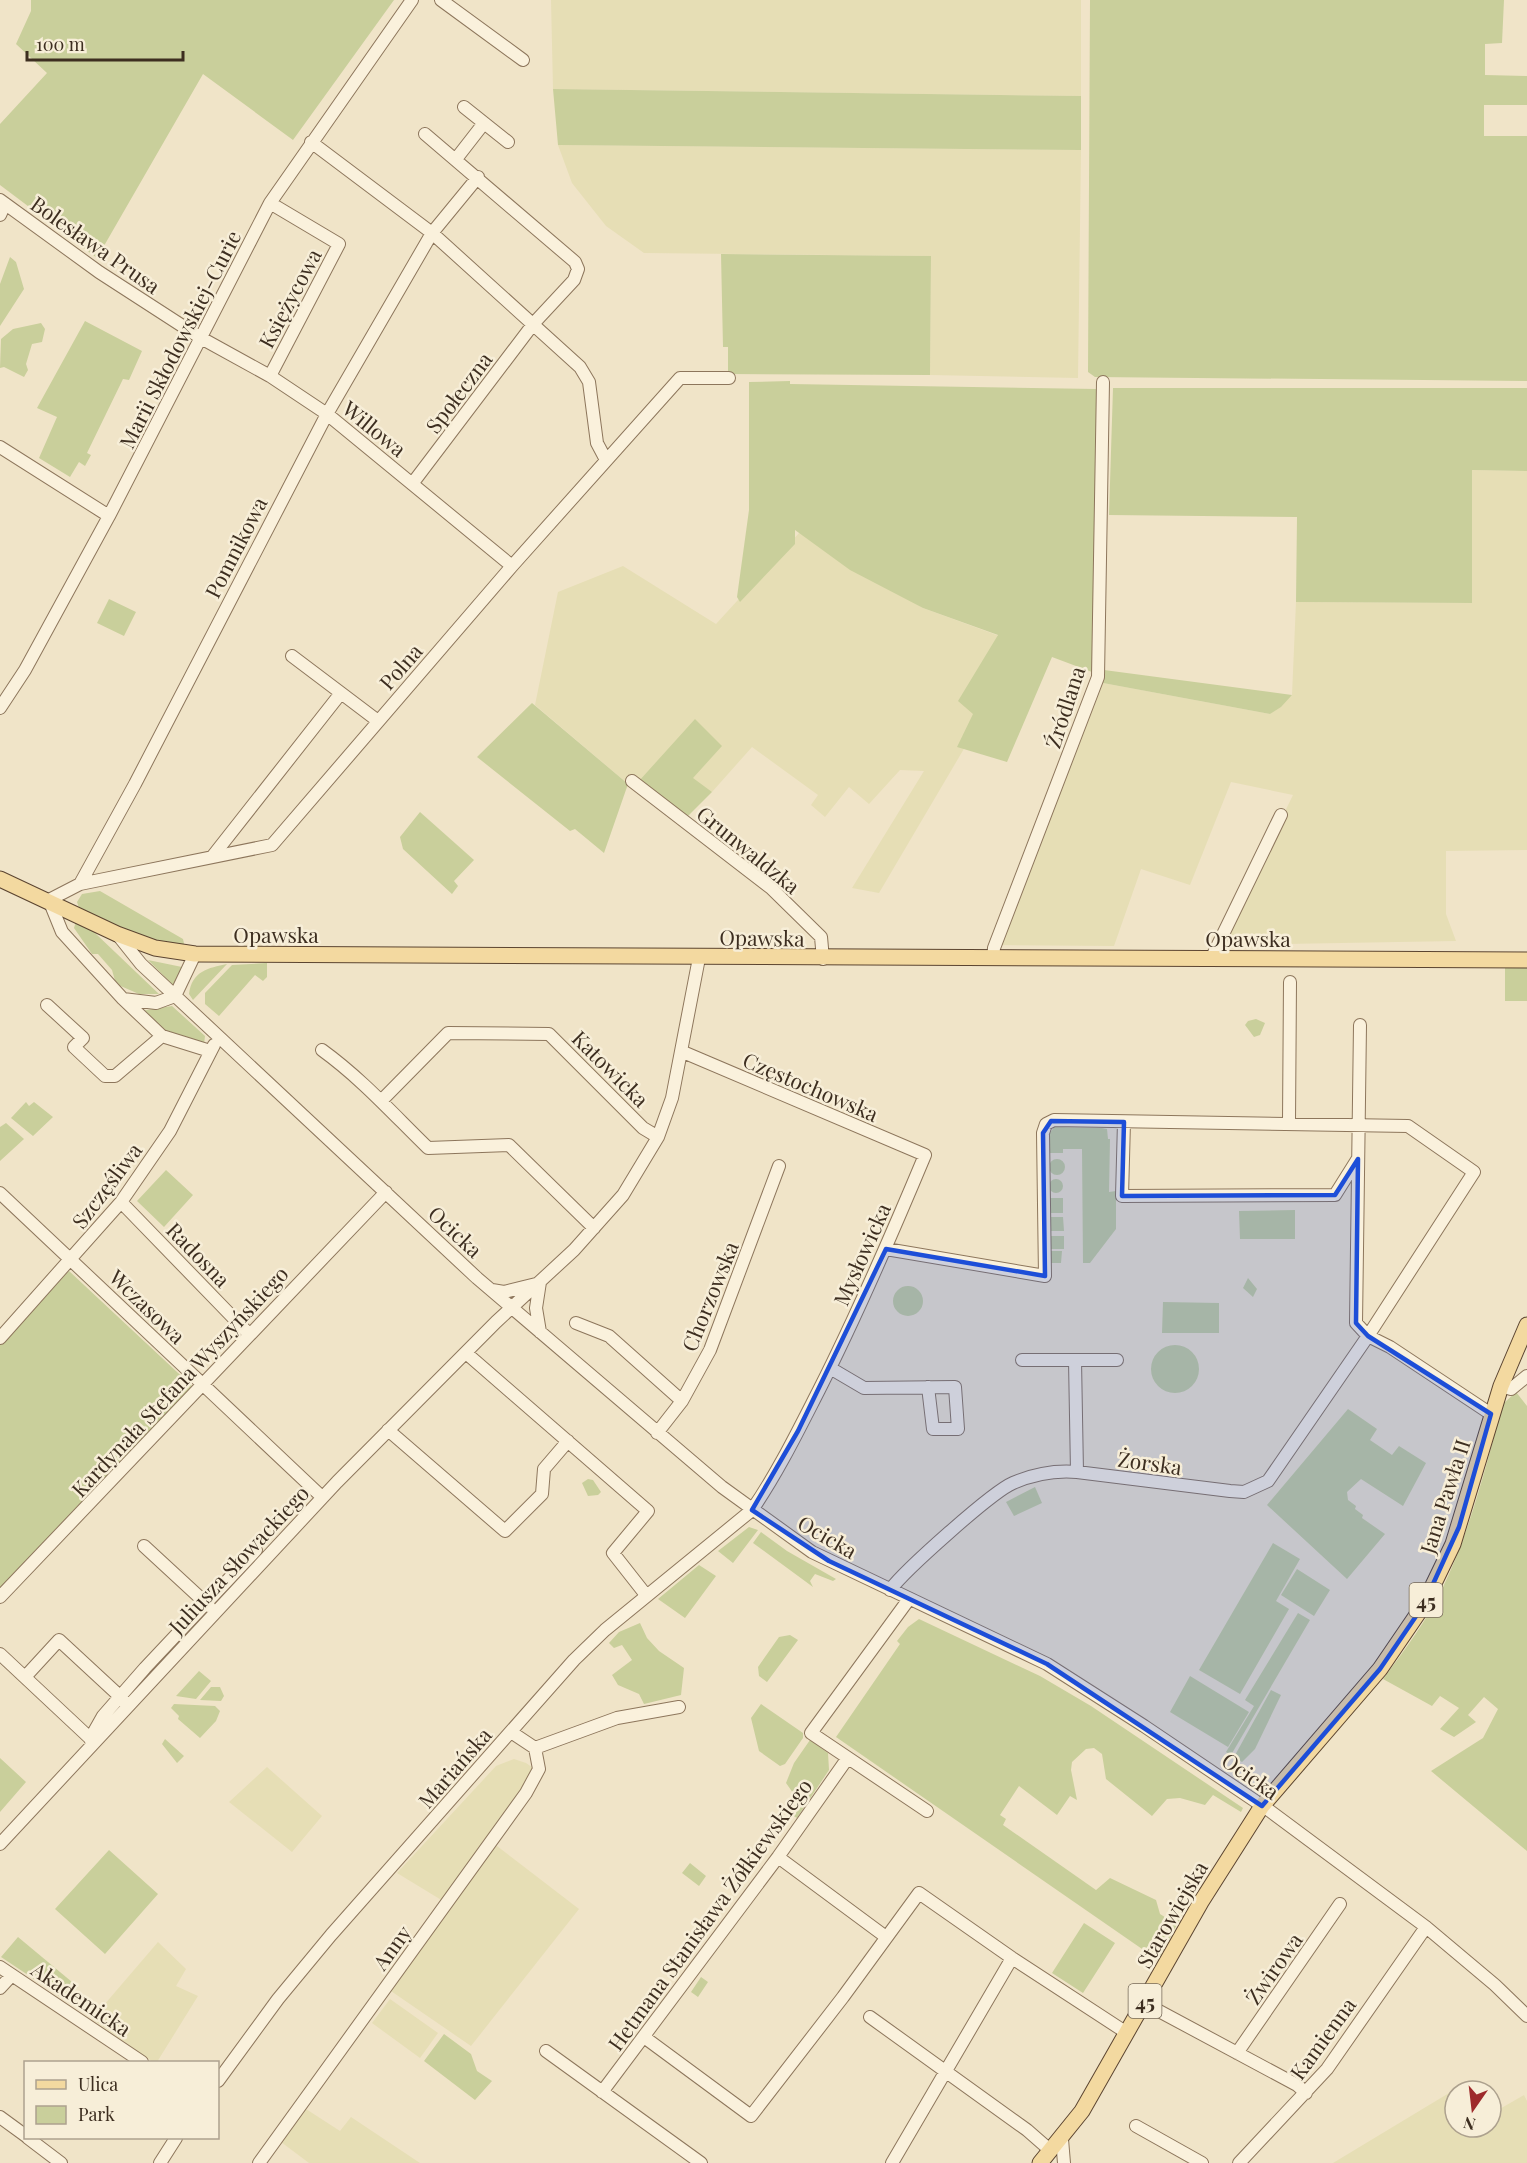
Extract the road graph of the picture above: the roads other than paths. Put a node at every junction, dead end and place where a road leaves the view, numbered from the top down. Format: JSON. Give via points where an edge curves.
{"nodes":[{"id":1,"x":412,"y":0,"type":"edge"},
{"id":2,"x":441,"y":0,"type":"edge"},
{"id":3,"x":523,"y":60,"type":"dead end"},
{"id":4,"x":464,"y":107,"type":"dead end"},
{"id":5,"x":484,"y":123,"type":"junction"},
{"id":6,"x":425,"y":134,"type":"dead end"},
{"id":7,"x":311,"y":142,"type":"junction"},
{"id":8,"x":508,"y":142,"type":"dead end"},
{"id":9,"x":456,"y":159,"type":"junction"},
{"id":10,"x":478,"y":177,"type":"junction"},
{"id":11,"x":270,"y":203,"type":"junction"},
{"id":12,"x":2,"y":206,"type":"edge"},
{"id":13,"x":432,"y":233,"type":"junction"},
{"id":14,"x":534,"y":323,"type":"junction"},
{"id":15,"x":201,"y":338,"type":"junction"},
{"id":16,"x":270,"y":376,"type":"junction"},
{"id":17,"x":729,"y":378,"type":"dead end"},
{"id":18,"x":1103,"y":382,"type":"dead end"},
{"id":19,"x":327,"y":414,"type":"junction"},
{"id":20,"x":0,"y":447,"type":"edge"},
{"id":21,"x":606,"y":460,"type":"junction"},
{"id":22,"x":412,"y":484,"type":"junction"},
{"id":23,"x":109,"y":516,"type":"junction"},
{"id":24,"x":512,"y":566,"type":"junction"},
{"id":25,"x":292,"y":656,"type":"dead end"},
{"id":26,"x":341,"y":693,"type":"junction"},
{"id":27,"x":0,"y":708,"type":"edge"},
{"id":28,"x":378,"y":721,"type":"junction"},
{"id":29,"x":632,"y":781,"type":"dead end"},
{"id":30,"x":1281,"y":815,"type":"dead end"},
{"id":31,"x":212,"y":857,"type":"junction"},
{"id":32,"x":4,"y":882,"type":"edge"},
{"id":33,"x":80,"y":884,"type":"junction"},
{"id":34,"x":49,"y":900,"type":"junction"},
{"id":35,"x":117,"y":934,"type":"junction"},
{"id":36,"x":195,"y":954,"type":"junction"},
{"id":37,"x":699,"y":958,"type":"junction"},
{"id":38,"x":993,"y":958,"type":"junction"},
{"id":39,"x":823,"y":959,"type":"junction"},
{"id":40,"x":1211,"y":959,"type":"junction"},
{"id":41,"x":1527,"y":960,"type":"edge"},
{"id":42,"x":1290,"y":982,"type":"dead end"},
{"id":43,"x":175,"y":996,"type":"junction"},
{"id":44,"x":123,"y":999,"type":"junction"},
{"id":45,"x":47,"y":1005,"type":"dead end"},
{"id":46,"x":1360,"y":1025,"type":"dead end"},
{"id":47,"x":162,"y":1036,"type":"junction"},
{"id":48,"x":219,"y":1038,"type":"junction"},
{"id":49,"x":322,"y":1050,"type":"dead end"},
{"id":50,"x":210,"y":1051,"type":"junction"},
{"id":51,"x":683,"y":1052,"type":"junction"},
{"id":52,"x":383,"y":1099,"type":"junction"},
{"id":53,"x":1124,"y":1122,"type":"junction"},
{"id":54,"x":1289,"y":1122,"type":"junction"},
{"id":55,"x":1359,"y":1124,"type":"junction"},
{"id":56,"x":658,"y":1137,"type":"junction"},
{"id":57,"x":925,"y":1155,"type":"joint"},
{"id":58,"x":1358,"y":1159,"type":"junction"},
{"id":59,"x":779,"y":1166,"type":"dead end"},
{"id":60,"x":386,"y":1192,"type":"junction"},
{"id":61,"x":0,"y":1193,"type":"edge"},
{"id":62,"x":121,"y":1202,"type":"junction"},
{"id":63,"x":594,"y":1228,"type":"junction"},
{"id":64,"x":886,"y":1249,"type":"junction"},
{"id":65,"x":72,"y":1260,"type":"junction"},
{"id":66,"x":540,"y":1282,"type":"junction"},
{"id":67,"x":491,"y":1290,"type":"junction"},
{"id":68,"x":512,"y":1308,"type":"junction"},
{"id":69,"x":576,"y":1323,"type":"dead end"},
{"id":70,"x":1527,"y":1325,"type":"edge"},
{"id":71,"x":540,"y":1332,"type":"junction"},
{"id":72,"x":249,"y":1334,"type":"junction"},
{"id":73,"x":1368,"y":1336,"type":"junction"},
{"id":74,"x":0,"y":1338,"type":"edge"},
{"id":75,"x":466,"y":1353,"type":"junction"},
{"id":76,"x":1022,"y":1360,"type":"dead end"},
{"id":77,"x":1075,"y":1360,"type":"junction"},
{"id":78,"x":1117,"y":1360,"type":"dead end"},
{"id":79,"x":830,"y":1368,"type":"junction"},
{"id":80,"x":1527,"y":1376,"type":"edge"},
{"id":81,"x":202,"y":1384,"type":"junction"},
{"id":82,"x":1501,"y":1386,"type":"junction"},
{"id":83,"x":928,"y":1388,"type":"dead end"},
{"id":84,"x":682,"y":1401,"type":"junction"},
{"id":85,"x":1491,"y":1414,"type":"junction"},
{"id":86,"x":388,"y":1430,"type":"junction"},
{"id":87,"x":657,"y":1433,"type":"junction"},
{"id":88,"x":568,"y":1441,"type":"junction"},
{"id":89,"x":1077,"y":1472,"type":"junction"},
{"id":90,"x":322,"y":1497,"type":"junction"},
{"id":91,"x":752,"y":1510,"type":"junction"},
{"id":92,"x":144,"y":1546,"type":"dead end"},
{"id":93,"x":256,"y":1550,"type":"dead end"},
{"id":94,"x":890,"y":1590,"type":"junction"},
{"id":95,"x":646,"y":1595,"type":"junction"},
{"id":96,"x":0,"y":1597,"type":"edge"},
{"id":97,"x":909,"y":1599,"type":"junction"},
{"id":98,"x":205,"y":1602,"type":"junction"},
{"id":99,"x":216,"y":1612,"type":"junction"},
{"id":100,"x":0,"y":1654,"type":"edge"},
{"id":101,"x":25,"y":1677,"type":"junction"},
{"id":102,"x":125,"y":1701,"type":"junction"},
{"id":103,"x":679,"y":1707,"type":"dead end"},
{"id":104,"x":511,"y":1732,"type":"junction"},
{"id":105,"x":92,"y":1740,"type":"junction"},
{"id":106,"x":535,"y":1748,"type":"junction"},
{"id":107,"x":847,"y":1759,"type":"junction"},
{"id":108,"x":1262,"y":1806,"type":"junction"},
{"id":109,"x":927,"y":1811,"type":"dead end"},
{"id":110,"x":0,"y":1844,"type":"edge"},
{"id":111,"x":778,"y":1857,"type":"junction"},
{"id":112,"x":1340,"y":1904,"type":"dead end"},
{"id":113,"x":1426,"y":1927,"type":"junction"},
{"id":114,"x":886,"y":1937,"type":"junction"},
{"id":115,"x":1012,"y":1959,"type":"junction"},
{"id":116,"x":0,"y":1967,"type":"edge"},
{"id":117,"x":12,"y":1975,"type":"junction"},
{"id":118,"x":0,"y":1988,"type":"edge"},
{"id":119,"x":1144,"y":2003,"type":"junction"},
{"id":120,"x":1527,"y":2016,"type":"edge"},
{"id":121,"x":870,"y":2017,"type":"dead end"},
{"id":122,"x":1127,"y":2033,"type":"junction"},
{"id":123,"x":644,"y":2037,"type":"junction"},
{"id":124,"x":546,"y":2051,"type":"dead end"},
{"id":125,"x":1237,"y":2053,"type":"junction"},
{"id":126,"x":141,"y":2061,"type":"edge"},
{"id":127,"x":946,"y":2073,"type":"junction"},
{"id":128,"x":219,"y":2080,"type":"edge"},
{"id":129,"x":602,"y":2092,"type":"junction"},
{"id":130,"x":1306,"y":2093,"type":"junction"},
{"id":131,"x":0,"y":2116,"type":"edge"},
{"id":132,"x":1136,"y":2126,"type":"dead end"},
{"id":133,"x":24,"y":2135,"type":"edge"},
{"id":134,"x":30,"y":2139,"type":"edge"},
{"id":135,"x":175,"y":2139,"type":"edge"},
{"id":136,"x":1062,"y":2139,"type":"junction"},
{"id":137,"x":1051,"y":2151,"type":"junction"},
{"id":138,"x":1196,"y":2161,"type":"edge"},
{"id":139,"x":61,"y":2163,"type":"edge"},
{"id":140,"x":160,"y":2163,"type":"edge"},
{"id":141,"x":260,"y":2163,"type":"edge"},
{"id":142,"x":701,"y":2163,"type":"edge"},
{"id":143,"x":892,"y":2163,"type":"edge"},
{"id":144,"x":1040,"y":2163,"type":"edge"},
{"id":145,"x":1064,"y":2163,"type":"edge"},
{"id":146,"x":1239,"y":2163,"type":"edge"}],
"edges":[{"from":1,"to":7,"type":"street","name":"Marii Skłodowskiej-Curie"},
{"from":2,"to":3,"type":"street"},
{"from":4,"to":5,"type":"street"},
{"from":5,"to":8,"type":"street"},
{"from":5,"to":9,"type":"street"},
{"from":6,"to":9,"type":"street"},
{"from":7,"to":11,"type":"street","name":"Marii Skłodowskiej-Curie"},
{"from":7,"to":13,"type":"street"},
{"from":9,"to":10,"type":"street"},
{"from":10,"to":13,"type":"street","name":"Pomnikowa"},
{"from":10,"to":14,"type":"street","name":"Społeczna","via":[[577,265],[574,280]]},
{"from":11,"to":15,"type":"street","name":"Marii Skłodowskiej-Curie"},
{"from":11,"to":16,"type":"street","name":"Księżycowa","via":[[339,244]]},
{"from":12,"to":15,"type":"street","name":"Bolesława Prusa"},
{"from":13,"to":14,"type":"street"},
{"from":13,"to":19,"type":"street","name":"Pomnikowa"},
{"from":14,"to":21,"type":"street","via":[[586,374],[592,391],[597,443]]},
{"from":14,"to":22,"type":"street","name":"Społeczna"},
{"from":15,"to":16,"type":"street","name":"Willowa"},
{"from":15,"to":23,"type":"street","name":"Marii Skłodowskiej-Curie"},
{"from":16,"to":19,"type":"street","name":"Willowa"},
{"from":17,"to":21,"type":"street","name":"Polna","via":[[680,378]]},
{"from":18,"to":38,"type":"street","name":"Źródlana","via":[[1098,677]]},
{"from":19,"to":22,"type":"street","name":"Willowa"},
{"from":19,"to":33,"type":"street","name":"Pomnikowa"},
{"from":20,"to":23,"type":"street"},
{"from":21,"to":24,"type":"street","name":"Polna"},
{"from":22,"to":24,"type":"street","name":"Willowa"},
{"from":23,"to":27,"type":"street","name":"Marii Skłodowskiej-Curie"},
{"from":24,"to":28,"type":"street","name":"Polna"},
{"from":25,"to":26,"type":"street"},
{"from":26,"to":28,"type":"street"},
{"from":26,"to":31,"type":"street"},
{"from":28,"to":31,"type":"street","name":"Polna","via":[[272,845]]},
{"from":29,"to":39,"type":"street","name":"Grunwaldzka","via":[[771,888],[821,937]]},
{"from":30,"to":40,"type":"street"},
{"from":31,"to":33,"type":"street","name":"Polna"},
{"from":32,"to":34,"type":"main road","name":"Opawska"},
{"from":33,"to":34,"type":"street","name":"Polna"},
{"from":34,"to":35,"type":"main road","name":"Opawska"},
{"from":34,"to":44,"type":"street","via":[[62,932]]},
{"from":35,"to":36,"type":"main road","name":"Opawska","via":[[155,948]]},
{"from":35,"to":43,"type":"street","name":"Ocicka"},
{"from":36,"to":37,"type":"main road","name":"Opawska"},
{"from":36,"to":43,"type":"street"},
{"from":37,"to":39,"type":"main road","name":"Opawska"},
{"from":37,"to":51,"type":"street","name":"Katowicka"},
{"from":38,"to":39,"type":"main road","name":"Opawska"},
{"from":38,"to":40,"type":"main road","name":"Opawska"},
{"from":40,"to":41,"type":"main road","name":"Opawska"},
{"from":42,"to":54,"type":"street"},
{"from":43,"to":44,"type":"street","via":[[156,1003]]},
{"from":43,"to":48,"type":"street","name":"Ocicka"},
{"from":44,"to":47,"type":"street"},
{"from":45,"to":47,"type":"street","via":[[83,1038],[74,1047],[105,1076],[115,1076]]},
{"from":46,"to":55,"type":"street"},
{"from":47,"to":50,"type":"street"},
{"from":48,"to":50,"type":"street","name":"Szczęśliwa"},
{"from":48,"to":60,"type":"street","name":"Ocicka"},
{"from":49,"to":52,"type":"street"},
{"from":50,"to":62,"type":"street","name":"Szczęśliwa","via":[[170,1131]]},
{"from":51,"to":56,"type":"street","name":"Katowicka"},
{"from":51,"to":57,"type":"street","name":"Częstochowska"},
{"from":52,"to":56,"type":"street","name":"Katowicka","via":[[448,1034],[549,1034],[643,1128]]},
{"from":52,"to":63,"type":"street","via":[[428,1148],[509,1145]]},
{"from":53,"to":54,"type":"street","name":"Żorska"},
{"from":53,"to":58,"type":"street","via":[[1122,1196],[1335,1195]]},
{"from":53,"to":64,"type":"street","name":"Żorska","via":[[1054,1120],[1044,1127],[1044,1276]]},
{"from":54,"to":55,"type":"street","name":"Żorska"},
{"from":55,"to":58,"type":"street"},
{"from":55,"to":73,"type":"street","name":"Żorska","via":[[1413,1128],[1474,1172]]},
{"from":56,"to":63,"type":"street","name":"Katowicka","via":[[623,1195]]},
{"from":57,"to":64,"type":"street","name":"Mysłowicka"},
{"from":58,"to":73,"type":"street","via":[[1356,1323]]},
{"from":59,"to":84,"type":"street","name":"Chorzowska","via":[[710,1350]]},
{"from":60,"to":67,"type":"street","name":"Ocicka"},
{"from":60,"to":72,"type":"street","name":"Kardynała Stefana Wyszyńskiego"},
{"from":61,"to":65,"type":"street","name":"Wczasowa"},
{"from":62,"to":65,"type":"street","name":"Szczęśliwa"},
{"from":62,"to":72,"type":"street","name":"Radosna"},
{"from":63,"to":66,"type":"street","name":"Katowicka"},
{"from":64,"to":79,"type":"street","name":"Mysłowicka"},
{"from":65,"to":74,"type":"street","name":"Szczęśliwa"},
{"from":65,"to":81,"type":"street","name":"Wczasowa"},
{"from":66,"to":67,"type":"street","name":"Katowicka","via":[[504,1292]]},
{"from":66,"to":68,"type":"street","name":"Katowicka"},
{"from":66,"to":71,"type":"street","via":[[536,1308]]},
{"from":67,"to":68,"type":"street","name":"Ocicka"},
{"from":68,"to":71,"type":"street","name":"Ocicka"},
{"from":68,"to":75,"type":"street","name":"Juliusza Słowackiego"},
{"from":69,"to":84,"type":"street","via":[[609,1336]]},
{"from":70,"to":82,"type":"main road","name":"Jana Pawła II","number":"45"},
{"from":71,"to":87,"type":"street","name":"Ocicka"},
{"from":72,"to":81,"type":"street","name":"Kardynała Stefana Wyszyńskiego"},
{"from":73,"to":85,"type":"street"},
{"from":73,"to":89,"type":"street","name":"Żorska","via":[[1274,1474],[1259,1486],[1244,1492],[1218,1491]]},
{"from":75,"to":86,"type":"street","name":"Juliusza Słowackiego"},
{"from":75,"to":88,"type":"street"},
{"from":76,"to":77,"type":"street"},
{"from":77,"to":78,"type":"street"},
{"from":77,"to":89,"type":"street"},
{"from":79,"to":83,"type":"street","via":[[864,1388]]},
{"from":79,"to":91,"type":"street","name":"Mysłowicka"},
{"from":80,"to":82,"type":"street","via":[[1511,1389]]},
{"from":81,"to":90,"type":"street","name":"Wczasowa"},
{"from":81,"to":96,"type":"street","name":"Kardynała Stefana Wyszyńskiego"},
{"from":82,"to":85,"type":"main road","name":"Jana Pawła II","number":"45"},
{"from":84,"to":87,"type":"street","name":"Chorzowska"},
{"from":85,"to":108,"type":"main road","name":"Jana Pawła II","number":"45","via":[[1459,1527],[1423,1606],[1380,1669]]},
{"from":86,"to":88,"type":"street","via":[[505,1531],[542,1494],[544,1469]]},
{"from":86,"to":90,"type":"street","name":"Juliusza Słowackiego"},
{"from":87,"to":91,"type":"street","name":"Ocicka"},
{"from":88,"to":95,"type":"street","via":[[648,1510],[613,1553]]},
{"from":89,"to":94,"type":"street","name":"Żorska","via":[[1039,1473],[1011,1484]]},
{"from":90,"to":99,"type":"street","name":"Juliusza Słowackiego"},
{"from":91,"to":94,"type":"street","name":"Ocicka","via":[[812,1552]]},
{"from":91,"to":95,"type":"street","name":"Mariańska"},
{"from":92,"to":98,"type":"street"},
{"from":93,"to":98,"type":"street"},
{"from":94,"to":97,"type":"street","name":"Ocicka"},
{"from":95,"to":104,"type":"street","name":"Mariańska","via":[[574,1660]]},
{"from":97,"to":107,"type":"street","via":[[812,1733]]},
{"from":97,"to":108,"type":"street","name":"Ocicka","via":[[1047,1664]]},
{"from":98,"to":99,"type":"street"},
{"from":98,"to":102,"type":"street"},
{"from":99,"to":102,"type":"street","name":"Juliusza Słowackiego"},
{"from":100,"to":101,"type":"street"},
{"from":101,"to":102,"type":"street","via":[[59,1640]]},
{"from":101,"to":105,"type":"street"},
{"from":102,"to":105,"type":"street","name":"Juliusza Słowackiego"},
{"from":103,"to":106,"type":"street","via":[[617,1719]]},
{"from":104,"to":106,"type":"street"},
{"from":104,"to":128,"type":"street","name":"Mariańska","via":[[331,1935]]},
{"from":105,"to":110,"type":"street","name":"Juliusza Słowackiego"},
{"from":106,"to":141,"type":"street","name":"Anny","via":[[539,1769],[526,1792]]},
{"from":107,"to":109,"type":"street"},
{"from":107,"to":111,"type":"street","name":"Hetmana Stanisława Żółkiewskiego"},
{"from":108,"to":113,"type":"street","name":"Ocicka"},
{"from":108,"to":119,"type":"main road","name":"Starowiejska","number":"45","via":[[1201,1902]]},
{"from":111,"to":114,"type":"street"},
{"from":111,"to":123,"type":"street","name":"Hetmana Stanisława Żółkiewskiego"},
{"from":112,"to":125,"type":"street","name":"Żwirowa"},
{"from":113,"to":120,"type":"street","name":"Ocicka"},
{"from":113,"to":130,"type":"street","name":"Kamienna"},
{"from":114,"to":115,"type":"street","via":[[919,1893]]},
{"from":114,"to":123,"type":"street","via":[[751,2116]]},
{"from":115,"to":122,"type":"street"},
{"from":115,"to":127,"type":"street"},
{"from":116,"to":117,"type":"street","name":"Akademicka"},
{"from":117,"to":118,"type":"street"},
{"from":117,"to":126,"type":"street","name":"Akademicka"},
{"from":119,"to":122,"type":"main road","name":"Starowiejska","number":"45"},
{"from":119,"to":125,"type":"street"},
{"from":121,"to":127,"type":"street"},
{"from":122,"to":136,"type":"main road","name":"Starowiejska","number":"45"},
{"from":123,"to":129,"type":"street","name":"Hetmana Stanisława Żółkiewskiego"},
{"from":124,"to":129,"type":"street"},
{"from":125,"to":130,"type":"street"},
{"from":127,"to":137,"type":"street"},
{"from":127,"to":143,"type":"street"},
{"from":129,"to":142,"type":"street"},
{"from":130,"to":146,"type":"street","name":"Kamienna"},
{"from":131,"to":133,"type":"street"},
{"from":132,"to":138,"type":"street"},
{"from":134,"to":139,"type":"street"},
{"from":135,"to":140,"type":"street"},
{"from":136,"to":137,"type":"main road","name":"Starowiejska","number":"45"},
{"from":136,"to":145,"type":"street"},
{"from":137,"to":144,"type":"main road","name":"Starowiejska","number":"45"}]}
